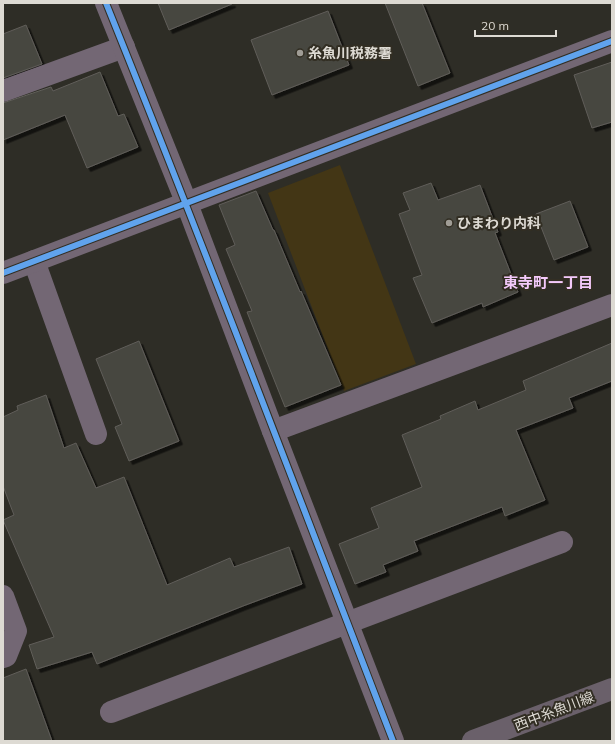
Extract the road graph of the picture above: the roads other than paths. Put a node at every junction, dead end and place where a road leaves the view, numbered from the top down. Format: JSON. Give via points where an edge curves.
{"nodes":[{"id":1,"x":106,"y":3,"type":"edge"},
{"id":2,"x":612,"y":41,"type":"edge"},
{"id":3,"x":124,"y":47,"type":"junction"},
{"id":4,"x":3,"y":91,"type":"edge"},
{"id":5,"x":187,"y":204,"type":"junction"},
{"id":6,"x":34,"y":261,"type":"junction"},
{"id":7,"x":3,"y":273,"type":"edge"},
{"id":8,"x":612,"y":305,"type":"edge"},
{"id":9,"x":273,"y":431,"type":"junction"},
{"id":10,"x":96,"y":434,"type":"dead end"},
{"id":11,"x":562,"y":542,"type":"dead end"},
{"id":12,"x":3,"y":596,"type":"edge"},
{"id":13,"x":347,"y":622,"type":"junction"},
{"id":14,"x":3,"y":657,"type":"edge"},
{"id":15,"x":612,"y":689,"type":"edge"},
{"id":16,"x":112,"y":712,"type":"dead end"},
{"id":17,"x":393,"y":741,"type":"edge"},
{"id":18,"x":473,"y":741,"type":"edge"}],
"edges":[{"from":1,"to":3,"type":"street"},
{"from":2,"to":5,"type":"street"},
{"from":3,"to":4,"type":"street"},
{"from":3,"to":5,"type":"street"},
{"from":5,"to":6,"type":"street"},
{"from":5,"to":9,"type":"street"},
{"from":6,"to":7,"type":"street"},
{"from":6,"to":10,"type":"street"},
{"from":8,"to":9,"type":"street"},
{"from":9,"to":13,"type":"street"},
{"from":11,"to":13,"type":"street"},
{"from":12,"to":14,"type":"street","via":[[16,631],[6,656]]},
{"from":13,"to":16,"type":"street"},
{"from":13,"to":17,"type":"street"},
{"from":15,"to":18,"type":"main road","name":"西中糸魚川線"}]}
